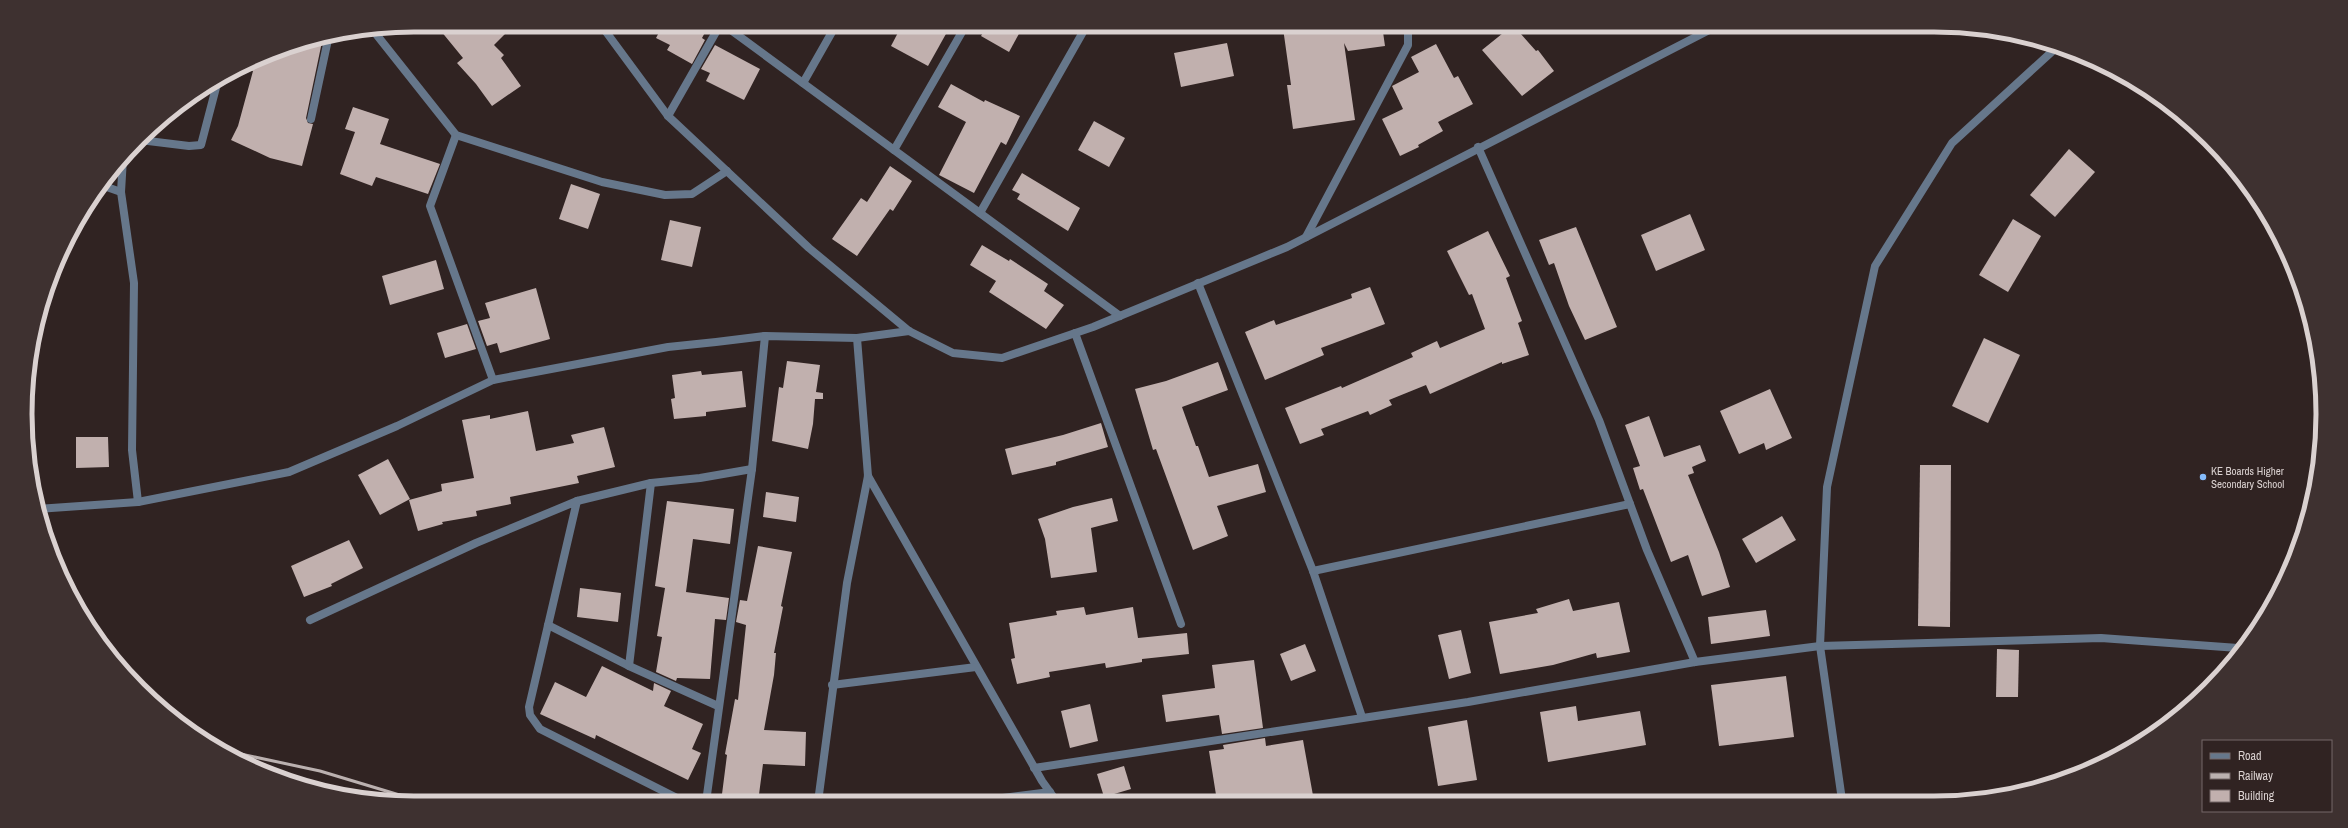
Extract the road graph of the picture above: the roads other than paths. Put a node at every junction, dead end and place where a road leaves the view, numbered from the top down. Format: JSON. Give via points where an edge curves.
{"nodes":[{"id":1,"x":606,"y":32,"type":"edge"},
{"id":2,"x":716,"y":32,"type":"edge"},
{"id":3,"x":734,"y":32,"type":"edge"},
{"id":4,"x":832,"y":32,"type":"edge"},
{"id":5,"x":962,"y":32,"type":"edge"},
{"id":6,"x":1083,"y":32,"type":"edge"},
{"id":7,"x":1408,"y":32,"type":"edge"},
{"id":8,"x":1705,"y":32,"type":"edge"},
{"id":9,"x":376,"y":34,"type":"edge"},
{"id":10,"x":328,"y":42,"type":"edge"},
{"id":11,"x":2054,"y":51,"type":"edge"},
{"id":12,"x":803,"y":83,"type":"junction"},
{"id":13,"x":216,"y":87,"type":"edge"},
{"id":14,"x":668,"y":116,"type":"junction"},
{"id":15,"x":311,"y":119,"type":"dead end"},
{"id":16,"x":456,"y":135,"type":"junction"},
{"id":17,"x":147,"y":141,"type":"edge"},
{"id":18,"x":1478,"y":148,"type":"junction"},
{"id":19,"x":894,"y":150,"type":"junction"},
{"id":20,"x":123,"y":167,"type":"edge"},
{"id":21,"x":727,"y":171,"type":"junction"},
{"id":22,"x":107,"y":187,"type":"edge"},
{"id":23,"x":122,"y":192,"type":"junction"},
{"id":24,"x":980,"y":214,"type":"junction"},
{"id":25,"x":1306,"y":237,"type":"junction"},
{"id":26,"x":1198,"y":283,"type":"junction"},
{"id":27,"x":1120,"y":316,"type":"junction"},
{"id":28,"x":909,"y":331,"type":"junction"},
{"id":29,"x":1075,"y":333,"type":"junction"},
{"id":30,"x":765,"y":336,"type":"junction"},
{"id":31,"x":857,"y":338,"type":"junction"},
{"id":32,"x":493,"y":380,"type":"junction"},
{"id":33,"x":752,"y":469,"type":"junction"},
{"id":34,"x":868,"y":476,"type":"junction"},
{"id":35,"x":651,"y":483,"type":"junction"},
{"id":36,"x":577,"y":501,"type":"junction"},
{"id":37,"x":138,"y":502,"type":"junction"},
{"id":38,"x":1630,"y":504,"type":"junction"},
{"id":39,"x":44,"y":509,"type":"edge"},
{"id":40,"x":1313,"y":571,"type":"junction"},
{"id":41,"x":310,"y":620,"type":"dead end"},
{"id":42,"x":548,"y":624,"type":"junction"},
{"id":43,"x":1181,"y":624,"type":"dead end"},
{"id":44,"x":1820,"y":646,"type":"junction"},
{"id":45,"x":2236,"y":648,"type":"edge"},
{"id":46,"x":1695,"y":662,"type":"junction"},
{"id":47,"x":629,"y":666,"type":"junction"},
{"id":48,"x":976,"y":667,"type":"junction"},
{"id":49,"x":832,"y":685,"type":"junction"},
{"id":50,"x":718,"y":706,"type":"junction"},
{"id":51,"x":1362,"y":718,"type":"junction"},
{"id":52,"x":1034,"y":768,"type":"junction"},
{"id":53,"x":1050,"y":792,"type":"junction"},
{"id":54,"x":674,"y":796,"type":"edge"},
{"id":55,"x":707,"y":796,"type":"edge"},
{"id":56,"x":819,"y":796,"type":"edge"},
{"id":57,"x":1018,"y":796,"type":"edge"},
{"id":58,"x":1053,"y":796,"type":"edge"},
{"id":59,"x":1841,"y":796,"type":"edge"}],
"edges":[{"from":1,"to":14,"type":"street"},
{"from":2,"to":14,"type":"street"},
{"from":3,"to":12,"type":"street"},
{"from":4,"to":12,"type":"street"},
{"from":5,"to":19,"type":"street"},
{"from":6,"to":24,"type":"street"},
{"from":7,"to":25,"type":"street","via":[[1408,45]]},
{"from":8,"to":18,"type":"street"},
{"from":9,"to":16,"type":"street"},
{"from":10,"to":15,"type":"street"},
{"from":11,"to":44,"type":"street","via":[[1952,143],[1875,266],[1827,487]]},
{"from":12,"to":19,"type":"street"},
{"from":13,"to":17,"type":"street","via":[[201,145]]},
{"from":14,"to":21,"type":"street"},
{"from":16,"to":21,"type":"street","via":[[602,182],[665,194],[692,194]]},
{"from":16,"to":32,"type":"street","via":[[430,206]]},
{"from":18,"to":25,"type":"street"},
{"from":18,"to":38,"type":"street","via":[[1599,420]]},
{"from":19,"to":24,"type":"street"},
{"from":20,"to":23,"type":"street"},
{"from":21,"to":28,"type":"street","via":[[809,248]]},
{"from":22,"to":23,"type":"street"},
{"from":23,"to":37,"type":"street","via":[[134,283],[132,450]]},
{"from":24,"to":27,"type":"street"},
{"from":25,"to":26,"type":"street"},
{"from":26,"to":27,"type":"street"},
{"from":26,"to":40,"type":"street"},
{"from":27,"to":29,"type":"street"},
{"from":28,"to":29,"type":"street","via":[[953,353],[1002,358]]},
{"from":28,"to":31,"type":"street"},
{"from":29,"to":43,"type":"street"},
{"from":30,"to":31,"type":"street"},
{"from":30,"to":32,"type":"street","via":[[668,347]]},
{"from":30,"to":33,"type":"street"},
{"from":31,"to":34,"type":"street"},
{"from":32,"to":37,"type":"street","via":[[397,426],[289,472]]},
{"from":33,"to":35,"type":"street"},
{"from":33,"to":50,"type":"street"},
{"from":34,"to":48,"type":"street"},
{"from":34,"to":49,"type":"street","via":[[847,583]]},
{"from":35,"to":36,"type":"street"},
{"from":35,"to":47,"type":"street"},
{"from":36,"to":41,"type":"street","via":[[476,543]]},
{"from":36,"to":42,"type":"street"},
{"from":37,"to":39,"type":"street"},
{"from":38,"to":40,"type":"street"},
{"from":38,"to":46,"type":"street"},
{"from":40,"to":51,"type":"street"},
{"from":42,"to":47,"type":"street"},
{"from":42,"to":54,"type":"street","via":[[529,707],[534,723],[540,729]]},
{"from":44,"to":45,"type":"street","via":[[2101,638]]},
{"from":44,"to":46,"type":"street"},
{"from":44,"to":59,"type":"street"},
{"from":46,"to":51,"type":"street"},
{"from":47,"to":50,"type":"street"},
{"from":48,"to":49,"type":"street"},
{"from":48,"to":52,"type":"street"},
{"from":49,"to":56,"type":"street"},
{"from":50,"to":55,"type":"street"},
{"from":51,"to":52,"type":"street"},
{"from":52,"to":53,"type":"street"},
{"from":53,"to":57,"type":"street"},
{"from":53,"to":58,"type":"street"}]}
